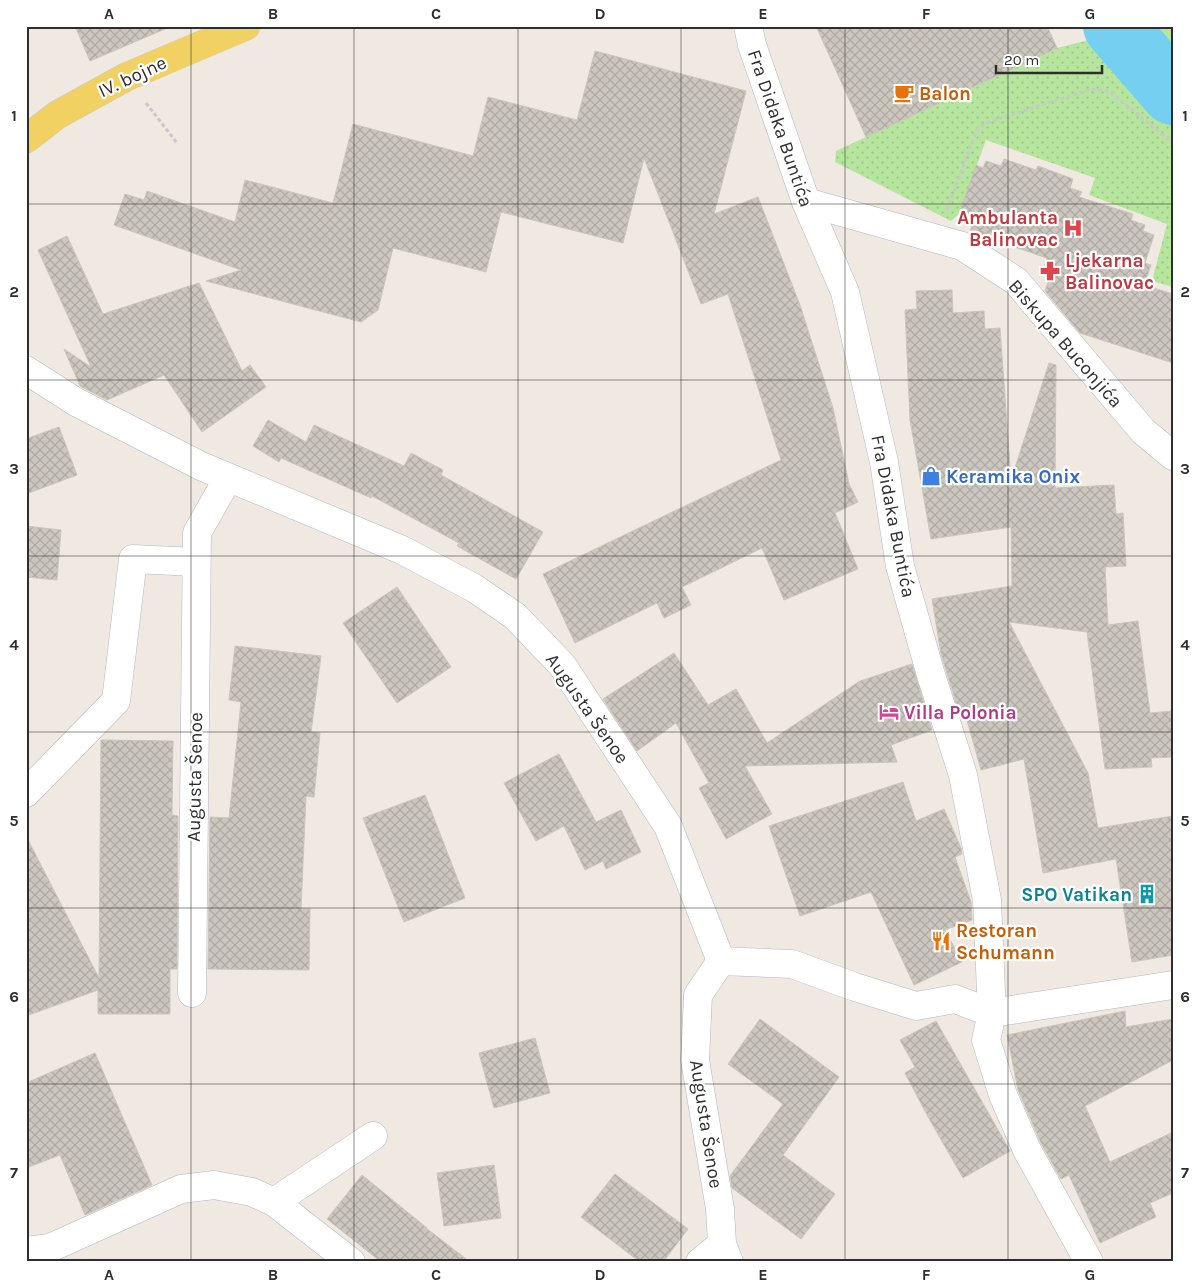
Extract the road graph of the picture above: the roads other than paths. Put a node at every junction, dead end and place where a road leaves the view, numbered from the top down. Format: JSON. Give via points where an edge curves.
{"nodes":[{"id":1,"x":246,"y":26,"type":"edge"},
{"id":2,"x":748,"y":26,"type":"edge"},
{"id":3,"x":26,"y":139,"type":"edge"},
{"id":4,"x":806,"y":202,"type":"junction"},
{"id":5,"x":26,"y":370,"type":"edge"},
{"id":6,"x":1173,"y":456,"type":"edge"},
{"id":7,"x":228,"y":478,"type":"junction"},
{"id":8,"x":196,"y":562,"type":"junction"},
{"id":9,"x":26,"y":794,"type":"edge"},
{"id":10,"x":721,"y":961,"type":"junction"},
{"id":11,"x":1173,"y":984,"type":"edge"},
{"id":12,"x":192,"y":993,"type":"dead end"},
{"id":13,"x":992,"y":1012,"type":"junction"},
{"id":14,"x":373,"y":1136,"type":"dead end"},
{"id":15,"x":274,"y":1202,"type":"junction"},
{"id":16,"x":43,"y":1253,"type":"edge"},
{"id":17,"x":725,"y":1253,"type":"edge"},
{"id":18,"x":352,"y":1262,"type":"edge"},
{"id":19,"x":700,"y":1262,"type":"edge"},
{"id":20,"x":1089,"y":1262,"type":"edge"}],
"edges":[{"from":1,"to":3,"type":"main road","name":"IV. bojne","via":[[126,77],[57,115]]},
{"from":2,"to":4,"type":"street","name":"Fra Didaka Buntića"},
{"from":4,"to":6,"type":"street","name":"Biskupa Buconjića","via":[[962,246],[1016,281],[1143,431]]},
{"from":4,"to":13,"type":"street","name":"Fra Didaka Buntića","via":[[845,292],[884,462],[900,566],[963,775],[987,900]]},
{"from":5,"to":7,"type":"street","name":"Augusta Šenoe","via":[[76,402]]},
{"from":7,"to":8,"type":"street","name":"Augusta Šenoe","via":[[197,533]]},
{"from":7,"to":10,"type":"street","name":"Augusta Šenoe","via":[[402,550],[474,588],[515,616],[562,665],[668,826]]},
{"from":8,"to":9,"type":"street","via":[[133,559],[116,700]]},
{"from":8,"to":12,"type":"street","name":"Augusta Šenoe"},
{"from":10,"to":13,"type":"street","via":[[792,964],[916,1006],[955,999]]},
{"from":10,"to":17,"type":"street","name":"Augusta Šenoe","via":[[698,995],[695,1060]]},
{"from":11,"to":13,"type":"street"},
{"from":13,"to":20,"type":"street","name":"Fra Didaka Buntića","via":[[986,1040],[1003,1094],[1027,1150]]},
{"from":14,"to":15,"type":"street"},
{"from":15,"to":16,"type":"street","via":[[252,1192],[214,1185],[180,1189]]},
{"from":15,"to":18,"type":"street"},
{"from":17,"to":19,"type":"street"}]}
